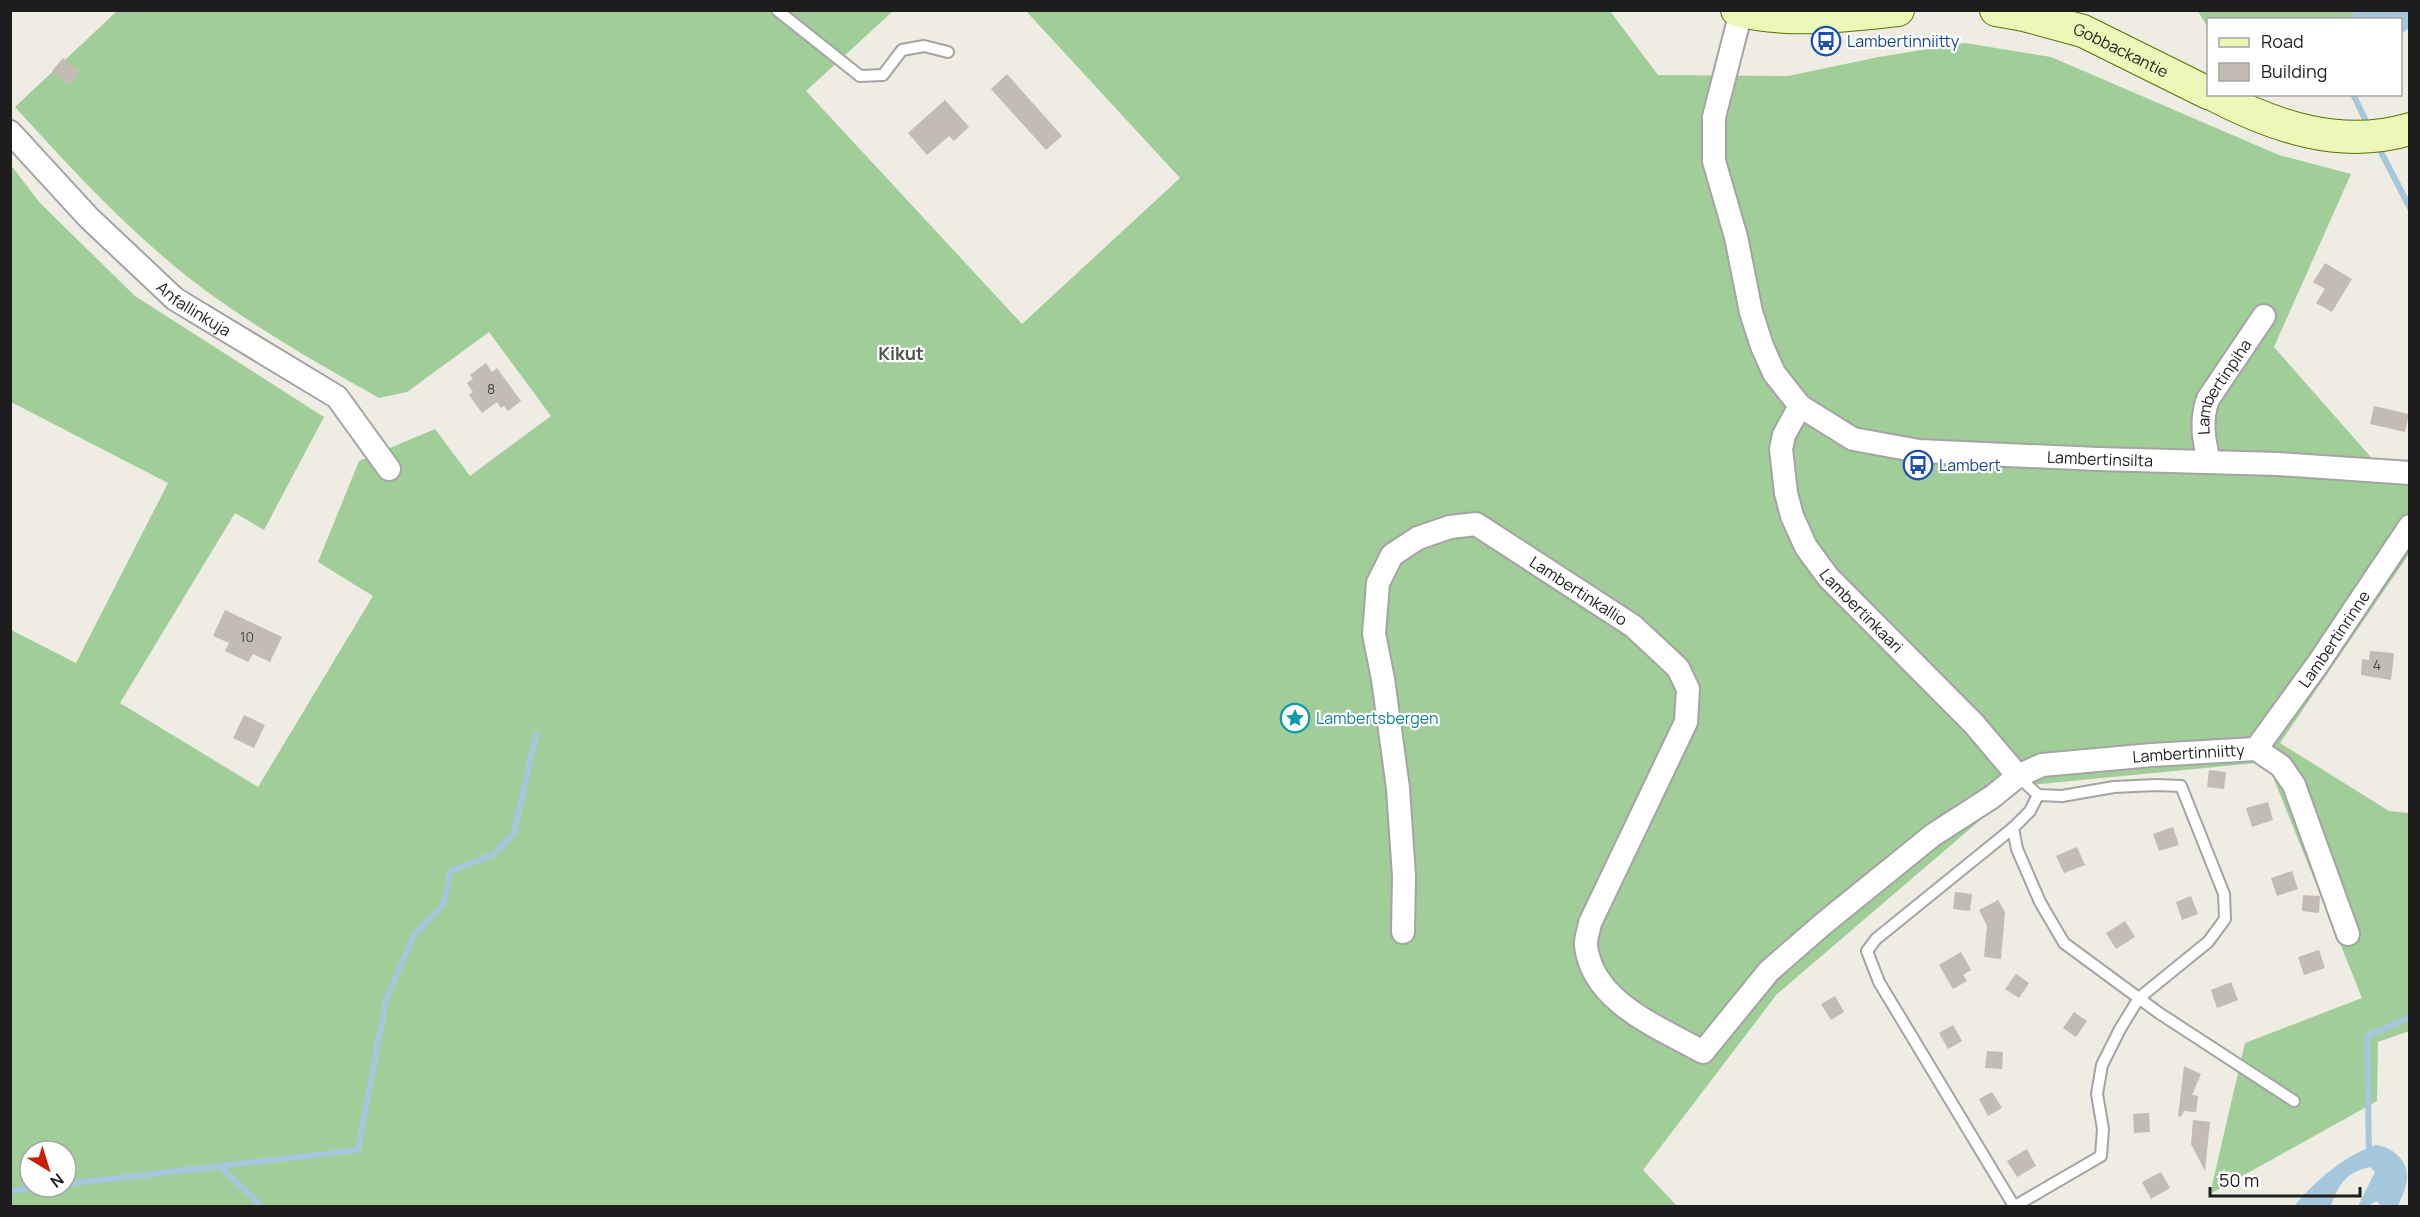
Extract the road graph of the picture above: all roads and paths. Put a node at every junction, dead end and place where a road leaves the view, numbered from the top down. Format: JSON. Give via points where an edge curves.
{"nodes":[{"id":1,"x":777,"y":10,"type":"edge"},
{"id":2,"x":1898,"y":10,"type":"edge"},
{"id":3,"x":1996,"y":10,"type":"edge"},
{"id":4,"x":1739,"y":11,"type":"edge"},
{"id":5,"x":948,"y":52,"type":"dead end"},
{"id":6,"x":2207,"y":93,"type":"edge"},
{"id":7,"x":2214,"y":96,"type":"edge"},
{"id":8,"x":2409,"y":129,"type":"edge"},
{"id":9,"x":10,"y":132,"type":"edge"},
{"id":10,"x":2264,"y":316,"type":"dead end"},
{"id":11,"x":1800,"y":405,"type":"junction"},
{"id":12,"x":2209,"y":462,"type":"junction"},
{"id":13,"x":389,"y":469,"type":"dead end"},
{"id":14,"x":2409,"y":473,"type":"edge"},
{"id":15,"x":2409,"y":526,"type":"edge"},
{"id":16,"x":2256,"y":749,"type":"junction"},
{"id":17,"x":2022,"y":774,"type":"junction"},
{"id":18,"x":2038,"y":795,"type":"junction"},
{"id":19,"x":2013,"y":828,"type":"junction"},
{"id":20,"x":1403,"y":932,"type":"dead end"},
{"id":21,"x":2348,"y":934,"type":"dead end"},
{"id":22,"x":2139,"y":998,"type":"junction"},
{"id":23,"x":2294,"y":1101,"type":"dead end"},
{"id":24,"x":2015,"y":1206,"type":"edge"}],
"edges":[{"from":1,"to":5,"type":"lane","via":[[860,76],[883,75],[903,50],[924,46]]},
{"from":2,"to":4,"type":"street","via":[[1810,17]]},
{"from":3,"to":6,"type":"street","name":"Gobbackantie","via":[[2083,31]]},
{"from":4,"to":11,"type":"street","via":[[1714,117],[1714,160],[1762,346],[1774,373]]},
{"from":7,"to":8,"type":"street","name":"Gobbackantie","via":[[2273,123],[2318,134],[2378,135]]},
{"from":9,"to":13,"type":"street","name":"Anfallinkuja","via":[[89,218],[175,299],[337,397]]},
{"from":10,"to":12,"type":"street","name":"Lambertinpiha","via":[[2203,411]]},
{"from":11,"to":12,"type":"street","name":"Lambertinsilta","via":[[1853,439],[1919,452]]},
{"from":11,"to":17,"type":"street","name":"Lambertinkaari","via":[[1781,449],[1789,504],[1806,547],[1828,577]]},
{"from":12,"to":14,"type":"street","name":"Lambertinsilta"},
{"from":15,"to":16,"type":"street","name":"Lambertinrinne"},
{"from":16,"to":17,"type":"street","name":"Lambertinniitty","via":[[2042,765]]},
{"from":16,"to":21,"type":"street","name":"Lambertinniitty","via":[[2281,766],[2294,785]]},
{"from":17,"to":18,"type":"lane","via":[[2023,781]]},
{"from":17,"to":20,"type":"street","name":"Lambertinkallio","via":[[1933,835],[1787,955],[1769,971],[1703,1052],[1609,995],[1594,974],[1585,945],[1590,923],[1686,722],[1688,689],[1678,668],[1633,626],[1476,525],[1450,527],[1418,538],[1392,555],[1378,582],[1374,634],[1398,788]]},
{"from":18,"to":19,"type":"lane","via":[[2030,811]]},
{"from":18,"to":22,"type":"lane","via":[[2062,796],[2114,787],[2181,786],[2224,894],[2224,920],[2208,942]]},
{"from":19,"to":22,"type":"lane","via":[[2017,849],[2040,902],[2064,943]]},
{"from":19,"to":24,"type":"lane","via":[[1876,939],[1867,951],[1879,982]]},
{"from":22,"to":23,"type":"lane"},
{"from":22,"to":24,"type":"lane","via":[[2102,1065],[2097,1094],[2103,1129],[2101,1156]]}]}
